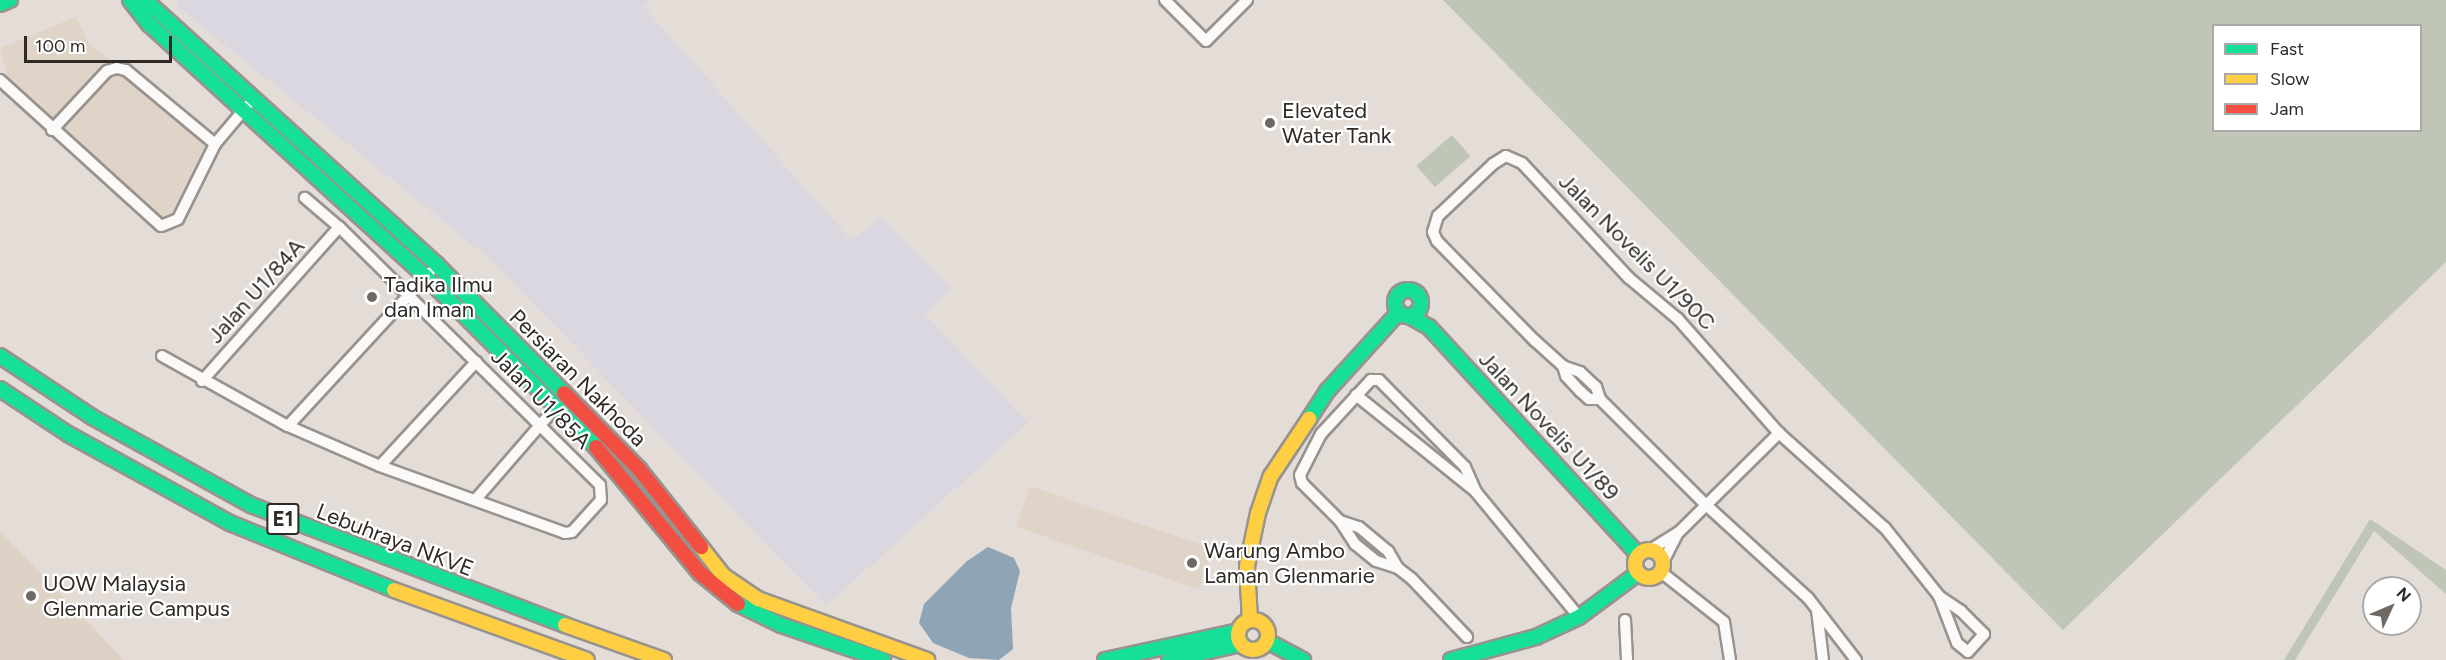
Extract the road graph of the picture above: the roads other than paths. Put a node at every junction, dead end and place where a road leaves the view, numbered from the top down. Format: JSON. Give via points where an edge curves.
{"nodes":[{"id":1,"x":10,"y":0,"type":"edge"},
{"id":2,"x":130,"y":0,"type":"edge"},
{"id":3,"x":145,"y":0,"type":"edge"},
{"id":4,"x":1247,"y":0,"type":"edge"},
{"id":5,"x":1172,"y":2,"type":"edge"},
{"id":6,"x":0,"y":4,"type":"edge"},
{"id":7,"x":0,"y":80,"type":"edge"},
{"id":8,"x":249,"y":103,"type":"junction"},
{"id":9,"x":52,"y":130,"type":"junction"},
{"id":10,"x":215,"y":144,"type":"junction"},
{"id":11,"x":305,"y":198,"type":"dead end"},
{"id":12,"x":339,"y":227,"type":"junction"},
{"id":13,"x":436,"y":265,"type":"junction"},
{"id":14,"x":426,"y":277,"type":"junction"},
{"id":15,"x":408,"y":296,"type":"junction"},
{"id":16,"x":1420,"y":306,"type":"junction"},
{"id":17,"x":1404,"y":314,"type":"junction"},
{"id":18,"x":1429,"y":327,"type":"junction"},
{"id":19,"x":0,"y":356,"type":"edge"},
{"id":20,"x":162,"y":356,"type":"dead end"},
{"id":21,"x":476,"y":362,"type":"junction"},
{"id":22,"x":202,"y":381,"type":"junction"},
{"id":23,"x":0,"y":389,"type":"edge"},
{"id":24,"x":1356,"y":395,"type":"junction"},
{"id":25,"x":555,"y":408,"type":"junction"},
{"id":26,"x":288,"y":426,"type":"junction"},
{"id":27,"x":540,"y":426,"type":"junction"},
{"id":28,"x":1779,"y":433,"type":"junction"},
{"id":29,"x":1448,"y":448,"type":"junction"},
{"id":30,"x":1437,"y":459,"type":"junction"},
{"id":31,"x":381,"y":466,"type":"junction"},
{"id":32,"x":1476,"y":492,"type":"junction"},
{"id":33,"x":477,"y":498,"type":"junction"},
{"id":34,"x":1706,"y":505,"type":"junction"},
{"id":35,"x":1340,"y":521,"type":"junction"},
{"id":36,"x":1679,"y":532,"type":"junction"},
{"id":37,"x":1644,"y":552,"type":"junction"},
{"id":38,"x":1662,"y":567,"type":"junction"},
{"id":39,"x":1398,"y":568,"type":"junction"},
{"id":40,"x":1638,"y":573,"type":"junction"},
{"id":41,"x":1939,"y":596,"type":"junction"},
{"id":42,"x":1817,"y":610,"type":"junction"},
{"id":43,"x":1579,"y":617,"type":"junction"},
{"id":44,"x":1250,"y":620,"type":"junction"},
{"id":45,"x":1625,"y":620,"type":"dead end"},
{"id":46,"x":1467,"y":637,"type":"dead end"},
{"id":47,"x":1240,"y":638,"type":"junction"},
{"id":48,"x":1267,"y":641,"type":"junction"},
{"id":49,"x":1474,"y":658,"type":"edge"},
{"id":50,"x":587,"y":660,"type":"edge"},
{"id":51,"x":664,"y":660,"type":"edge"},
{"id":52,"x":883,"y":660,"type":"edge"},
{"id":53,"x":927,"y":660,"type":"edge"},
{"id":54,"x":1105,"y":660,"type":"edge"},
{"id":55,"x":1169,"y":660,"type":"edge"},
{"id":56,"x":1303,"y":660,"type":"edge"},
{"id":57,"x":1451,"y":660,"type":"edge"},
{"id":58,"x":1627,"y":660,"type":"edge"},
{"id":59,"x":1730,"y":660,"type":"edge"},
{"id":60,"x":1823,"y":660,"type":"edge"},
{"id":61,"x":1856,"y":660,"type":"edge"}],
"edges":[{"from":1,"to":6,"type":"main road"},
{"from":2,"to":8,"type":"main road","name":"Persiaran Nakhoda","via":[[149,24]]},
{"from":3,"to":8,"type":"main road","name":"Persiaran Nakhoda"},
{"from":4,"to":5,"type":"street","via":[[1206,41]]},
{"from":7,"to":9,"type":"street"},
{"from":8,"to":10,"type":"street"},
{"from":8,"to":13,"type":"main road","name":"Persiaran Nakhoda"},
{"from":8,"to":14,"type":"main road","name":"Persiaran Nakhoda"},
{"from":9,"to":10,"type":"street","via":[[107,71],[117,68],[126,70]]},
{"from":9,"to":10,"type":"street","via":[[161,226],[178,219]]},
{"from":11,"to":12,"type":"street","name":"Jalan U1/85A"},
{"from":12,"to":15,"type":"street","name":"Jalan U1/85A"},
{"from":12,"to":22,"type":"street","name":"Jalan U1/84A"},
{"from":13,"to":14,"type":"street"},
{"from":13,"to":53,"type":"main road","name":"Persiaran Nakhoda","via":[[639,469],[724,576],[758,599]]},
{"from":14,"to":15,"type":"street"},
{"from":14,"to":25,"type":"main road","name":"Persiaran Nakhoda"},
{"from":15,"to":21,"type":"street","name":"Jalan U1/85A"},
{"from":15,"to":26,"type":"street"},
{"from":16,"to":17,"type":"main road"},
{"from":16,"to":17,"type":"main road","via":[[1417,295],[1406,291],[1395,302]]},
{"from":16,"to":18,"type":"main road","name":"Jalan Novelis U1/89"},
{"from":17,"to":18,"type":"main road","name":"Jalan Novelis U1/89"},
{"from":17,"to":44,"type":"main road","via":[[1328,390],[1271,476],[1258,513],[1247,566]]},
{"from":18,"to":37,"type":"main road","name":"Jalan Novelis U1/89"},
{"from":19,"to":51,"type":"main road","name":"Lebuhraya NKVE","number":"E1","via":[[92,417],[251,505],[473,593]]},
{"from":20,"to":22,"type":"street"},
{"from":21,"to":27,"type":"street","name":"Jalan U1/85A"},
{"from":21,"to":31,"type":"street"},
{"from":22,"to":26,"type":"street"},
{"from":23,"to":50,"type":"main road","name":"Lebuhraya NKVE","number":"E1","via":[[68,434],[230,523],[382,587]]},
{"from":24,"to":29,"type":"street","via":[[1371,381],[1385,382]]},
{"from":24,"to":30,"type":"street"},
{"from":24,"to":35,"type":"street","via":[[1321,434],[1300,475],[1302,483]]},
{"from":25,"to":27,"type":"street"},
{"from":25,"to":52,"type":"main road","name":"Persiaran Nakhoda","via":[[608,459],[700,573],[722,592],[781,625]]},
{"from":26,"to":31,"type":"street"},
{"from":27,"to":33,"type":"street"},
{"from":27,"to":33,"type":"street","name":"Jalan U1/85A","via":[[600,485],[601,500],[569,533]]},
{"from":28,"to":34,"type":"street"},
{"from":28,"to":34,"type":"street","name":"Jalan Novelis U1/90C","via":[[1678,319],[1629,278],[1514,158],[1506,156],[1493,164],[1438,216],[1433,226],[1437,241],[1563,366],[1580,372],[1596,387],[1600,399]]},
{"from":28,"to":41,"type":"street","via":[[1885,528]]},
{"from":29,"to":30,"type":"street","via":[[1444,457]]},
{"from":29,"to":32,"type":"street","via":[[1465,467]]},
{"from":30,"to":32,"type":"street"},
{"from":31,"to":33,"type":"street"},
{"from":32,"to":43,"type":"street"},
{"from":34,"to":36,"type":"street"},
{"from":34,"to":42,"type":"street"},
{"from":35,"to":39,"type":"street","via":[[1359,527]]},
{"from":35,"to":39,"type":"street","via":[[1355,544],[1376,561]]},
{"from":36,"to":37,"type":"street"},
{"from":36,"to":38,"type":"street"},
{"from":37,"to":38,"type":"main road","via":[[1661,556]]},
{"from":37,"to":40,"type":"main road","via":[[1635,560]]},
{"from":38,"to":40,"type":"main road","via":[[1650,578]]},
{"from":38,"to":59,"type":"street","via":[[1724,622]]},
{"from":39,"to":46,"type":"street"},
{"from":40,"to":43,"type":"main road"},
{"from":41,"to":41,"type":"street","via":[[1984,634],[1968,652],[1958,643]]},
{"from":42,"to":60,"type":"street"},
{"from":42,"to":61,"type":"street"},
{"from":43,"to":49,"type":"main road"},
{"from":44,"to":47,"type":"main road"},
{"from":44,"to":48,"type":"main road","via":[[1266,627]]},
{"from":45,"to":58,"type":"street"},
{"from":47,"to":48,"type":"main road","via":[[1257,650]]},
{"from":47,"to":54,"type":"main road"},
{"from":47,"to":55,"type":"main road"},
{"from":48,"to":56,"type":"main road"},
{"from":49,"to":57,"type":"main road"}]}
